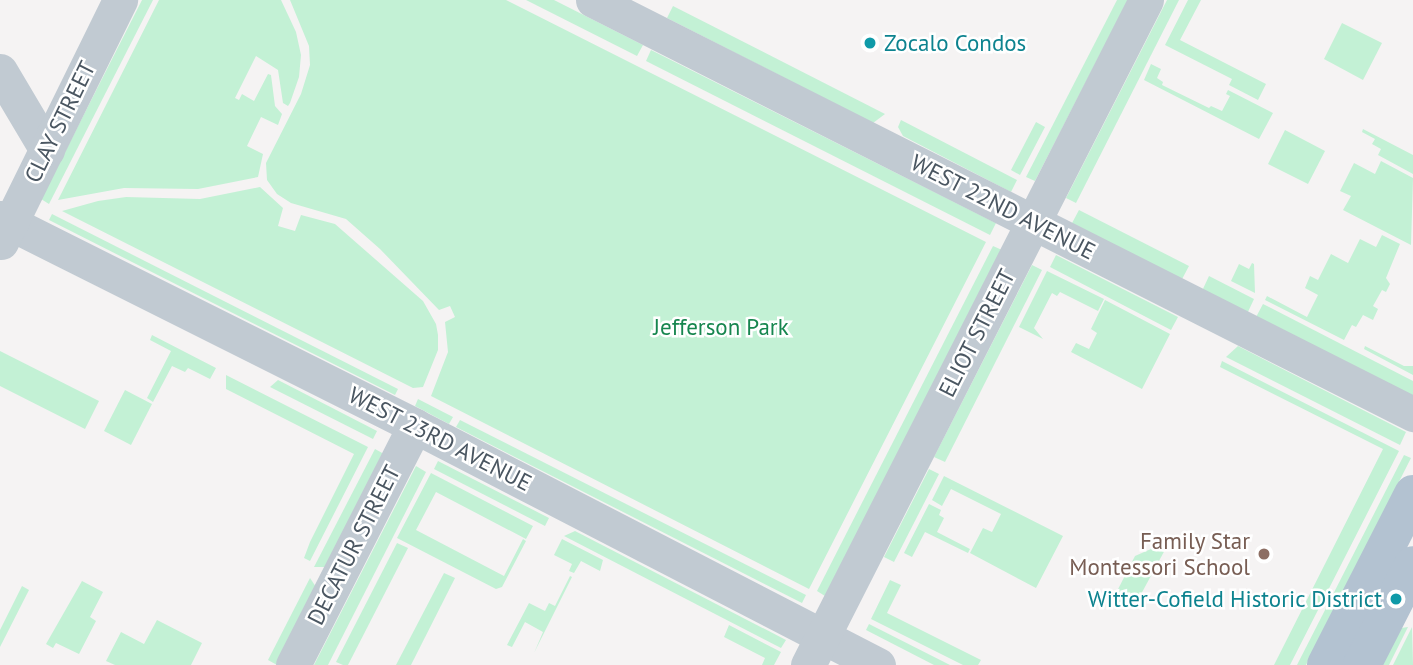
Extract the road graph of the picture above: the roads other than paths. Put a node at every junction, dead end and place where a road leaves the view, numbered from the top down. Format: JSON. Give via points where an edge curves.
{"nodes":[{"id":1,"x":120,"y":0,"type":"edge"},
{"id":2,"x":593,"y":0,"type":"edge"},
{"id":3,"x":1146,"y":0,"type":"edge"},
{"id":4,"x":630,"y":8,"type":"edge"},
{"id":5,"x":0,"y":71,"type":"edge"},
{"id":6,"x":47,"y":150,"type":"junction"},
{"id":7,"x":1033,"y":222,"type":"junction"},
{"id":8,"x":3,"y":228,"type":"edge"},
{"id":9,"x":1413,"y":414,"type":"edge"},
{"id":10,"x":415,"y":426,"type":"junction"},
{"id":11,"x":1413,"y":494,"type":"edge"},
{"id":12,"x":1413,"y":565,"type":"edge"},
{"id":13,"x":815,"y":650,"type":"edge"},
{"id":14,"x":293,"y":665,"type":"edge"},
{"id":15,"x":878,"y":665,"type":"edge"},
{"id":16,"x":1325,"y":665,"type":"edge"},
{"id":17,"x":1362,"y":665,"type":"edge"}],
"edges":[{"from":1,"to":6,"type":"street","name":"CLAY STREET"},
{"from":2,"to":4,"type":"street","name":"WEST 22ND AVENUE"},
{"from":3,"to":7,"type":"street","name":"ELIOT STREET"},
{"from":4,"to":7,"type":"street","name":"WEST 22ND AVENUE"},
{"from":5,"to":6,"type":"street"},
{"from":6,"to":8,"type":"street","name":"CLAY STREET"},
{"from":7,"to":9,"type":"street","name":"WEST 22ND AVENUE"},
{"from":7,"to":13,"type":"street","name":"ELIOT STREET"},
{"from":8,"to":10,"type":"street","name":"WEST 23RD AVENUE"},
{"from":10,"to":13,"type":"street","name":"WEST 23RD AVENUE"},
{"from":10,"to":14,"type":"street","name":"DECATUR STREET"},
{"from":11,"to":16,"type":"main road"},
{"from":12,"to":17,"type":"main road"},
{"from":13,"to":15,"type":"street","name":"WEST 23RD AVENUE"}]}
